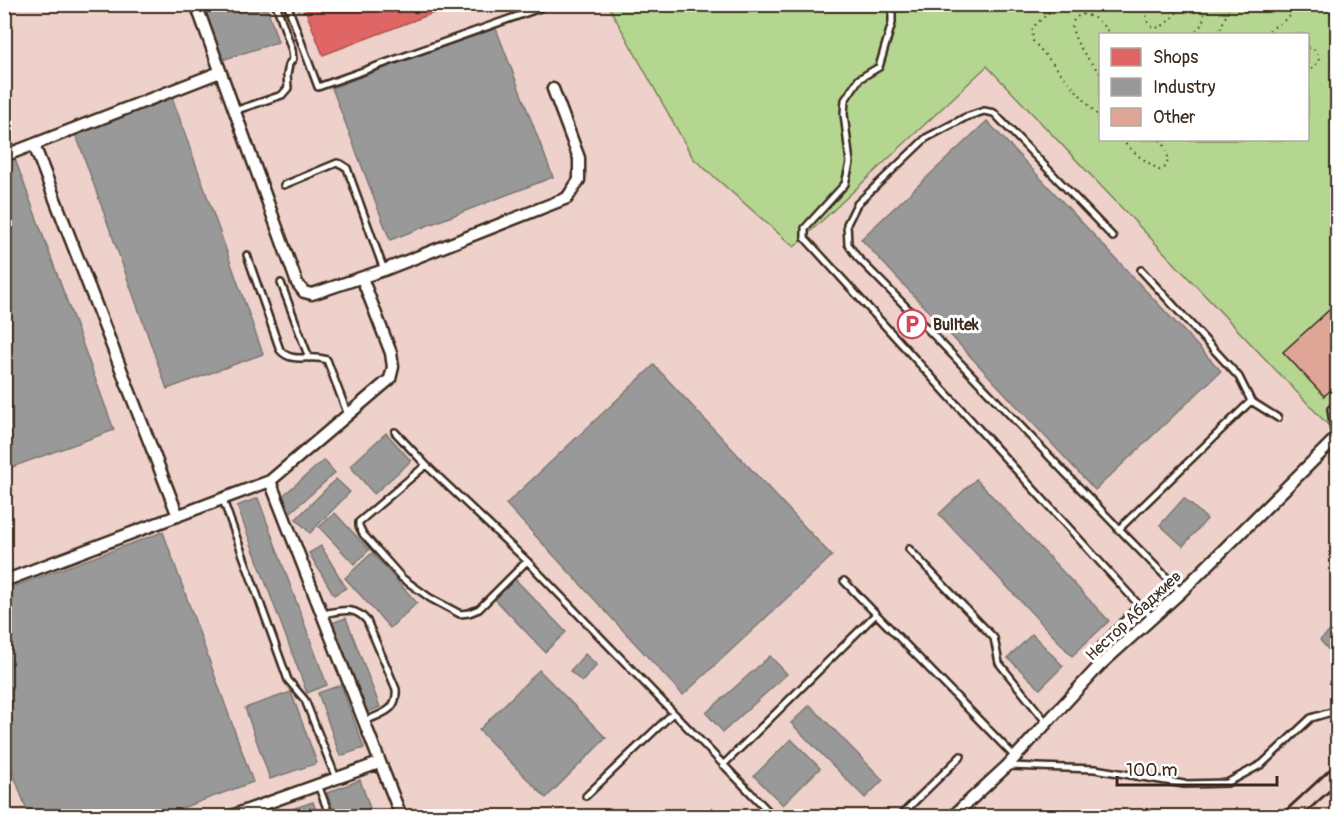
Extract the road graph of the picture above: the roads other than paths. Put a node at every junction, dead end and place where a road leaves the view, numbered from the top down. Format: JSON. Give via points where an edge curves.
{"nodes":[{"id":1,"x":196,"y":4,"type":"edge"},
{"id":2,"x":276,"y":4,"type":"edge"},
{"id":3,"x":287,"y":4,"type":"edge"},
{"id":4,"x":538,"y":4,"type":"edge"},
{"id":5,"x":892,"y":4,"type":"edge"},
{"id":6,"x":220,"y":72,"type":"junction"},
{"id":7,"x":553,"y":89,"type":"dead end"},
{"id":8,"x":234,"y":111,"type":"junction"},
{"id":9,"x":34,"y":145,"type":"junction"},
{"id":10,"x":4,"y":156,"type":"edge"},
{"id":11,"x":284,"y":185,"type":"dead end"},
{"id":12,"x":1113,"y":237,"type":"dead end"},
{"id":13,"x":246,"y":255,"type":"dead end"},
{"id":14,"x":384,"y":270,"type":"junction"},
{"id":15,"x":1142,"y":270,"type":"dead end"},
{"id":16,"x":362,"y":278,"type":"junction"},
{"id":17,"x":281,"y":283,"type":"dead end"},
{"id":18,"x":309,"y":358,"type":"junction"},
{"id":19,"x":1251,"y":401,"type":"junction"},
{"id":20,"x":1338,"y":403,"type":"edge"},
{"id":21,"x":348,"y":415,"type":"junction"},
{"id":22,"x":1278,"y":418,"type":"dead end"},
{"id":23,"x":395,"y":432,"type":"dead end"},
{"id":24,"x":1335,"y":439,"type":"joint"},
{"id":25,"x":426,"y":465,"type":"junction"},
{"id":26,"x":270,"y":481,"type":"junction"},
{"id":27,"x":223,"y":500,"type":"junction"},
{"id":28,"x":178,"y":516,"type":"junction"},
{"id":29,"x":1118,"y":530,"type":"junction"},
{"id":30,"x":909,"y":549,"type":"dead end"},
{"id":31,"x":527,"y":561,"type":"junction"},
{"id":32,"x":4,"y":581,"type":"edge"},
{"id":33,"x":844,"y":581,"type":"dead end"},
{"id":34,"x":1180,"y":592,"type":"junction"},
{"id":35,"x":1139,"y":604,"type":"junction"},
{"id":36,"x":322,"y":614,"type":"junction"},
{"id":37,"x":876,"y":614,"type":"junction"},
{"id":38,"x":1153,"y":618,"type":"junction"},
{"id":39,"x":1099,"y":666,"type":"junction"},
{"id":40,"x":1338,"y":710,"type":"edge"},
{"id":41,"x":673,"y":713,"type":"junction"},
{"id":42,"x":363,"y":722,"type":"junction"},
{"id":43,"x":1047,"y":723,"type":"junction"},
{"id":44,"x":961,"y":756,"type":"dead end"},
{"id":45,"x":1015,"y":758,"type":"junction"},
{"id":46,"x":379,"y":763,"type":"junction"},
{"id":47,"x":723,"y":765,"type":"junction"},
{"id":48,"x":1006,"y":766,"type":"junction"},
{"id":49,"x":336,"y":779,"type":"junction"},
{"id":50,"x":318,"y":786,"type":"junction"},
{"id":51,"x":586,"y":796,"type":"dead end"},
{"id":52,"x":231,"y":816,"type":"edge"},
{"id":53,"x":330,"y":816,"type":"edge"},
{"id":54,"x":401,"y":816,"type":"edge"},
{"id":55,"x":773,"y":816,"type":"edge"},
{"id":56,"x":900,"y":816,"type":"edge"},
{"id":57,"x":953,"y":816,"type":"edge"}],
"edges":[{"from":1,"to":6,"type":"street"},
{"from":2,"to":8,"type":"lane","via":[[292,50],[293,59],[286,75],[288,88],[282,95]]},
{"from":3,"to":4,"type":"lane","via":[[318,87],[540,8]]},
{"from":5,"to":35,"type":"lane","via":[[892,23],[879,67],[860,79],[845,100],[850,163],[845,184],[805,228],[805,238]]},
{"from":6,"to":8,"type":"street"},
{"from":6,"to":9,"type":"street"},
{"from":7,"to":14,"type":"street","via":[[579,158],[579,180],[567,198]]},
{"from":8,"to":16,"type":"street","via":[[297,283],[304,292],[312,294]]},
{"from":9,"to":10,"type":"street"},
{"from":9,"to":28,"type":"street"},
{"from":11,"to":14,"type":"lane","via":[[337,163],[347,168]]},
{"from":12,"to":29,"type":"lane","via":[[994,113],[984,111],[926,138],[857,204],[847,224],[848,244],[857,257]]},
{"from":13,"to":18,"type":"lane","via":[[280,350],[292,358]]},
{"from":14,"to":16,"type":"street"},
{"from":15,"to":19,"type":"lane","via":[[1239,377]]},
{"from":16,"to":21,"type":"street","via":[[393,367],[390,379]]},
{"from":17,"to":18,"type":"lane"},
{"from":18,"to":21,"type":"lane","via":[[327,360]]},
{"from":19,"to":22,"type":"lane"},
{"from":19,"to":29,"type":"lane"},
{"from":20,"to":24,"type":"lane","via":[[1331,408]]},
{"from":21,"to":26,"type":"street"},
{"from":23,"to":25,"type":"lane"},
{"from":24,"to":34,"type":"street","name":"Нестор Абаджиев"},
{"from":25,"to":31,"type":"lane"},
{"from":25,"to":31,"type":"lane","via":[[359,522],[363,534],[402,578],[460,614],[469,613],[479,609]]},
{"from":26,"to":27,"type":"street"},
{"from":26,"to":36,"type":"street"},
{"from":27,"to":28,"type":"street"},
{"from":27,"to":49,"type":"lane","via":[[288,680],[305,700]]},
{"from":28,"to":32,"type":"street"},
{"from":29,"to":34,"type":"lane"},
{"from":30,"to":43,"type":"lane","via":[[994,638],[999,663]]},
{"from":31,"to":41,"type":"lane"},
{"from":33,"to":37,"type":"lane"},
{"from":34,"to":38,"type":"street","name":"Нестор Абаджиев"},
{"from":35,"to":38,"type":"lane"},
{"from":35,"to":39,"type":"lane","via":[[1094,653]]},
{"from":36,"to":42,"type":"street"},
{"from":36,"to":42,"type":"lane","via":[[353,610],[360,613],[396,689],[393,707]]},
{"from":37,"to":45,"type":"lane"},
{"from":37,"to":47,"type":"lane"},
{"from":38,"to":39,"type":"street","name":"Нестор Абаджиев"},
{"from":39,"to":43,"type":"street","name":"Нестор Абаджиев"},
{"from":40,"to":48,"type":"lane","via":[[1311,718],[1262,764],[1227,783],[1184,784],[1095,769]]},
{"from":41,"to":47,"type":"lane"},
{"from":41,"to":51,"type":"lane"},
{"from":42,"to":46,"type":"street"},
{"from":43,"to":45,"type":"street","name":"Нестор Абаджиев"},
{"from":44,"to":56,"type":"lane"},
{"from":45,"to":48,"type":"street","name":"Нестор Абаджиев"},
{"from":46,"to":49,"type":"street"},
{"from":46,"to":54,"type":"street"},
{"from":47,"to":55,"type":"lane"},
{"from":48,"to":57,"type":"street","name":"Нестор Абаджиев"},
{"from":49,"to":50,"type":"street"},
{"from":50,"to":52,"type":"street"},
{"from":50,"to":53,"type":"lane"}]}
